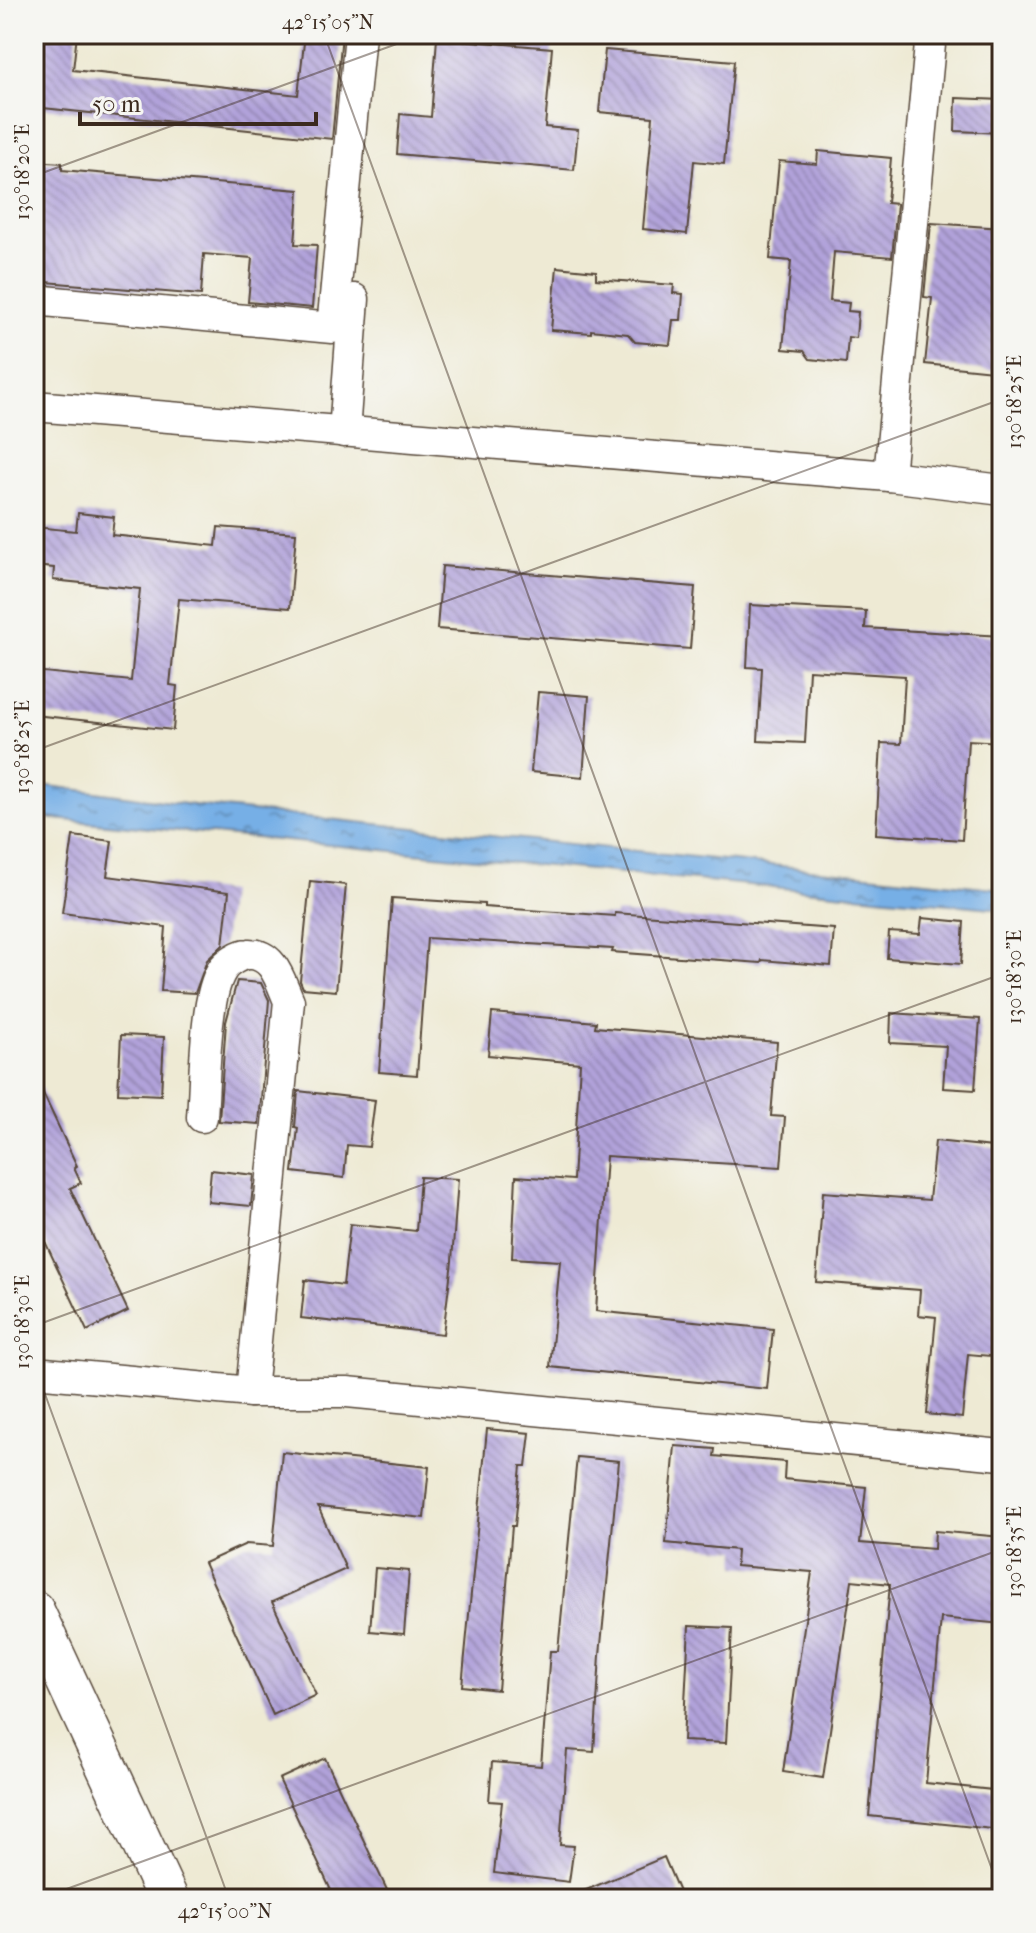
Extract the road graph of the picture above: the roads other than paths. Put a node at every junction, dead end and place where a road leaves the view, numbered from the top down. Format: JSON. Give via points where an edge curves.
{"nodes":[{"id":1,"x":360,"y":34,"type":"edge"},
{"id":2,"x":376,"y":34,"type":"edge"},
{"id":3,"x":931,"y":34,"type":"edge"},
{"id":4,"x":34,"y":300,"type":"edge"},
{"id":5,"x":34,"y":406,"type":"edge"},
{"id":6,"x":344,"y":432,"type":"junction"},
{"id":7,"x":889,"y":476,"type":"junction"},
{"id":8,"x":1002,"y":490,"type":"edge"},
{"id":9,"x":202,"y":1117,"type":"dead end"},
{"id":10,"x":34,"y":1372,"type":"edge"},
{"id":11,"x":251,"y":1392,"type":"junction"},
{"id":12,"x":1002,"y":1455,"type":"edge"},
{"id":13,"x":34,"y":1611,"type":"edge"},
{"id":14,"x":168,"y":1899,"type":"edge"}],
"edges":[{"from":1,"to":4,"type":"street","via":[[332,328]]},
{"from":2,"to":6,"type":"street"},
{"from":3,"to":7,"type":"street"},
{"from":5,"to":6,"type":"street"},
{"from":6,"to":7,"type":"street"},
{"from":7,"to":8,"type":"street"},
{"from":9,"to":11,"type":"street","via":[[212,1002],[223,968],[243,954],[261,955],[274,966],[289,1001]]},
{"from":10,"to":11,"type":"street"},
{"from":11,"to":12,"type":"street","via":[[347,1392]]},
{"from":13,"to":14,"type":"main road"}]}
